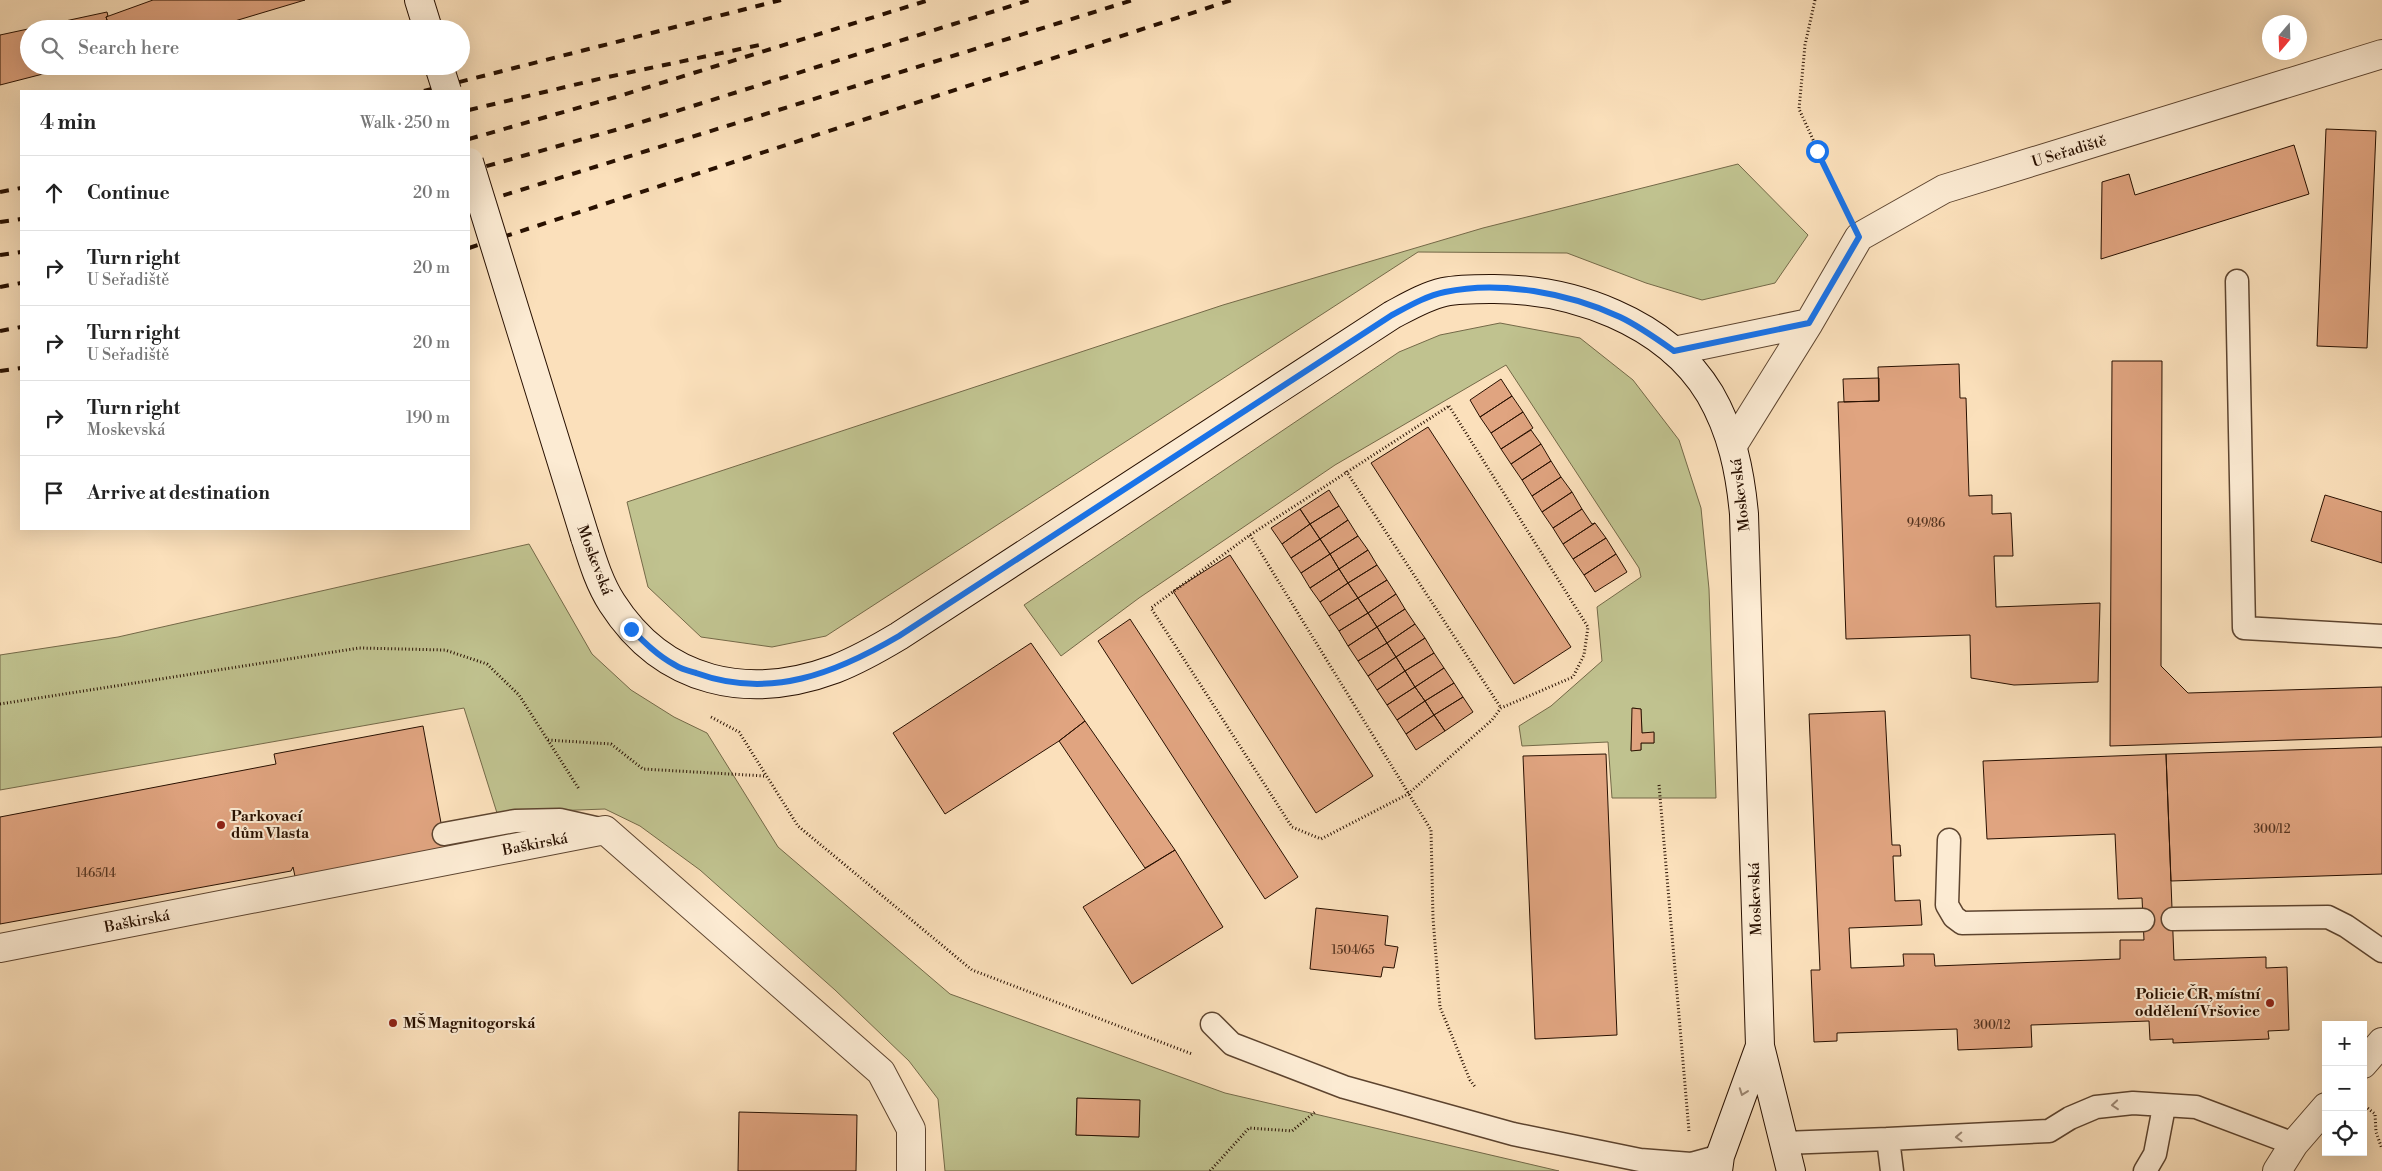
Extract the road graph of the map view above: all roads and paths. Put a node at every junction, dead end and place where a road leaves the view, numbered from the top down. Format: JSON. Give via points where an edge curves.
{"nodes":[{"id":1,"x":419,"y":0,"type":"edge"},
{"id":2,"x":1815,"y":0,"type":"edge"},
{"id":3,"x":425,"y":20,"type":"edge"},
{"id":4,"x":2382,"y":54,"type":"edge"},
{"id":5,"x":442,"y":75,"type":"edge"},
{"id":6,"x":447,"y":90,"type":"edge"},
{"id":7,"x":470,"y":165,"type":"edge"},
{"id":8,"x":1859,"y":237,"type":"junction"},
{"id":9,"x":2237,"y":281,"type":"dead end"},
{"id":10,"x":1809,"y":323,"type":"junction"},
{"id":11,"x":1674,"y":351,"type":"junction"},
{"id":12,"x":1733,"y":445,"type":"junction"},
{"id":13,"x":1346,"y":471,"type":"junction"},
{"id":14,"x":1250,"y":535,"type":"junction"},
{"id":15,"x":2382,"y":636,"type":"edge"},
{"id":16,"x":0,"y":704,"type":"edge"},
{"id":17,"x":1501,"y":708,"type":"junction"},
{"id":18,"x":548,"y":740,"type":"junction"},
{"id":19,"x":766,"y":776,"type":"dead end"},
{"id":20,"x":1659,"y":785,"type":"dead end"},
{"id":21,"x":1408,"y":794,"type":"junction"},
{"id":22,"x":798,"y":826,"type":"dead end"},
{"id":23,"x":606,"y":830,"type":"junction"},
{"id":24,"x":444,"y":834,"type":"dead end"},
{"id":25,"x":1949,"y":840,"type":"dead end"},
{"id":26,"x":2173,"y":919,"type":"dead end"},
{"id":27,"x":2143,"y":920,"type":"dead end"},
{"id":28,"x":0,"y":948,"type":"edge"},
{"id":29,"x":2382,"y":951,"type":"edge"},
{"id":30,"x":1212,"y":1024,"type":"dead end"},
{"id":31,"x":2382,"y":1042,"type":"edge"},
{"id":32,"x":1760,"y":1046,"type":"junction"},
{"id":33,"x":1196,"y":1055,"type":"dead end"},
{"id":34,"x":2367,"y":1059,"type":"edge"},
{"id":35,"x":1344,"y":1087,"type":"junction"},
{"id":36,"x":2164,"y":1107,"type":"junction"},
{"id":37,"x":2367,"y":1108,"type":"edge"},
{"id":38,"x":2323,"y":1111,"type":"edge"},
{"id":39,"x":1513,"y":1134,"type":"junction"},
{"id":40,"x":1888,"y":1139,"type":"junction"},
{"id":41,"x":1784,"y":1143,"type":"junction"},
{"id":42,"x":2294,"y":1144,"type":"junction"},
{"id":43,"x":2382,"y":1149,"type":"edge"},
{"id":44,"x":1719,"y":1163,"type":"edge"},
{"id":45,"x":1691,"y":1164,"type":"junction"},
{"id":46,"x":910,"y":1171,"type":"edge"},
{"id":47,"x":1210,"y":1171,"type":"edge"},
{"id":48,"x":1791,"y":1171,"type":"edge"},
{"id":49,"x":1892,"y":1171,"type":"edge"},
{"id":50,"x":2145,"y":1171,"type":"edge"},
{"id":51,"x":2277,"y":1171,"type":"edge"}],
"edges":[{"from":1,"to":3,"type":"street"},
{"from":2,"to":8,"type":"path","via":[[1805,45],[1800,109]]},
{"from":4,"to":8,"type":"street","name":"U Seřadiště","via":[[1944,189]]},
{"from":5,"to":6,"type":"street","bridge":true},
{"from":7,"to":11,"type":"street","name":"Moskevská","bridge":true,"via":[[598,577],[611,603],[652,649],[676,666],[721,682],[780,682],[836,669],[869,654],[1384,320],[1444,292],[1516,288],[1551,294],[1619,316]]},
{"from":8,"to":10,"type":"street"},
{"from":9,"to":15,"type":"lane","via":[[2244,628]]},
{"from":10,"to":11,"type":"street"},
{"from":10,"to":12,"type":"street"},
{"from":11,"to":12,"type":"street","name":"Moskevská","via":[[1709,394]]},
{"from":12,"to":32,"type":"street","name":"Moskevská","via":[[1744,514]]},
{"from":13,"to":14,"type":"path"},
{"from":13,"to":17,"type":"path"},
{"from":13,"to":17,"type":"path","via":[[1449,406],[1588,627],[1584,655],[1573,677]]},
{"from":14,"to":21,"type":"path"},
{"from":14,"to":21,"type":"path","via":[[1151,608],[1292,828],[1321,839]]},
{"from":16,"to":18,"type":"path","via":[[359,648],[445,650],[487,664],[519,695]]},
{"from":17,"to":21,"type":"path","via":[[1492,720]]},
{"from":18,"to":19,"type":"path","via":[[611,744],[643,769]]},
{"from":18,"to":23,"type":"path"},
{"from":20,"to":45,"type":"path"},
{"from":21,"to":39,"type":"path","via":[[1431,830],[1440,1007],[1470,1080]]},
{"from":22,"to":33,"type":"path","via":[[972,970]]},
{"from":23,"to":24,"type":"lane","via":[[560,820],[515,821]]},
{"from":23,"to":28,"type":"street","name":"Baškirská"},
{"from":23,"to":46,"type":"street","via":[[881,1072],[911,1129]]},
{"from":25,"to":27,"type":"lane","via":[[1947,905],[1962,923]]},
{"from":26,"to":29,"type":"lane","via":[[2328,917]]},
{"from":30,"to":35,"type":"lane","via":[[1232,1044]]},
{"from":31,"to":34,"type":"street"},
{"from":32,"to":41,"type":"street","name":"Moskevská"},
{"from":32,"to":44,"type":"street","name":"Moskevská","one_way":true},
{"from":35,"to":39,"type":"lane"},
{"from":35,"to":47,"type":"path","via":[[1292,1131],[1249,1128]]},
{"from":36,"to":40,"type":"lane","one_way":true,"via":[[2133,1104],[2096,1107],[2049,1130]]},
{"from":36,"to":42,"type":"lane","via":[[2196,1107]]},
{"from":36,"to":50,"type":"lane","via":[[2155,1154]]},
{"from":37,"to":43,"type":"path","via":[[2375,1114],[2376,1132]]},
{"from":38,"to":42,"type":"street"},
{"from":39,"to":45,"type":"lane","via":[[1640,1160]]},
{"from":40,"to":41,"type":"lane"},
{"from":40,"to":49,"type":"lane"},
{"from":41,"to":48,"type":"street","name":"Moskevská"},
{"from":42,"to":51,"type":"street"},
{"from":44,"to":45,"type":"lane"}]}
